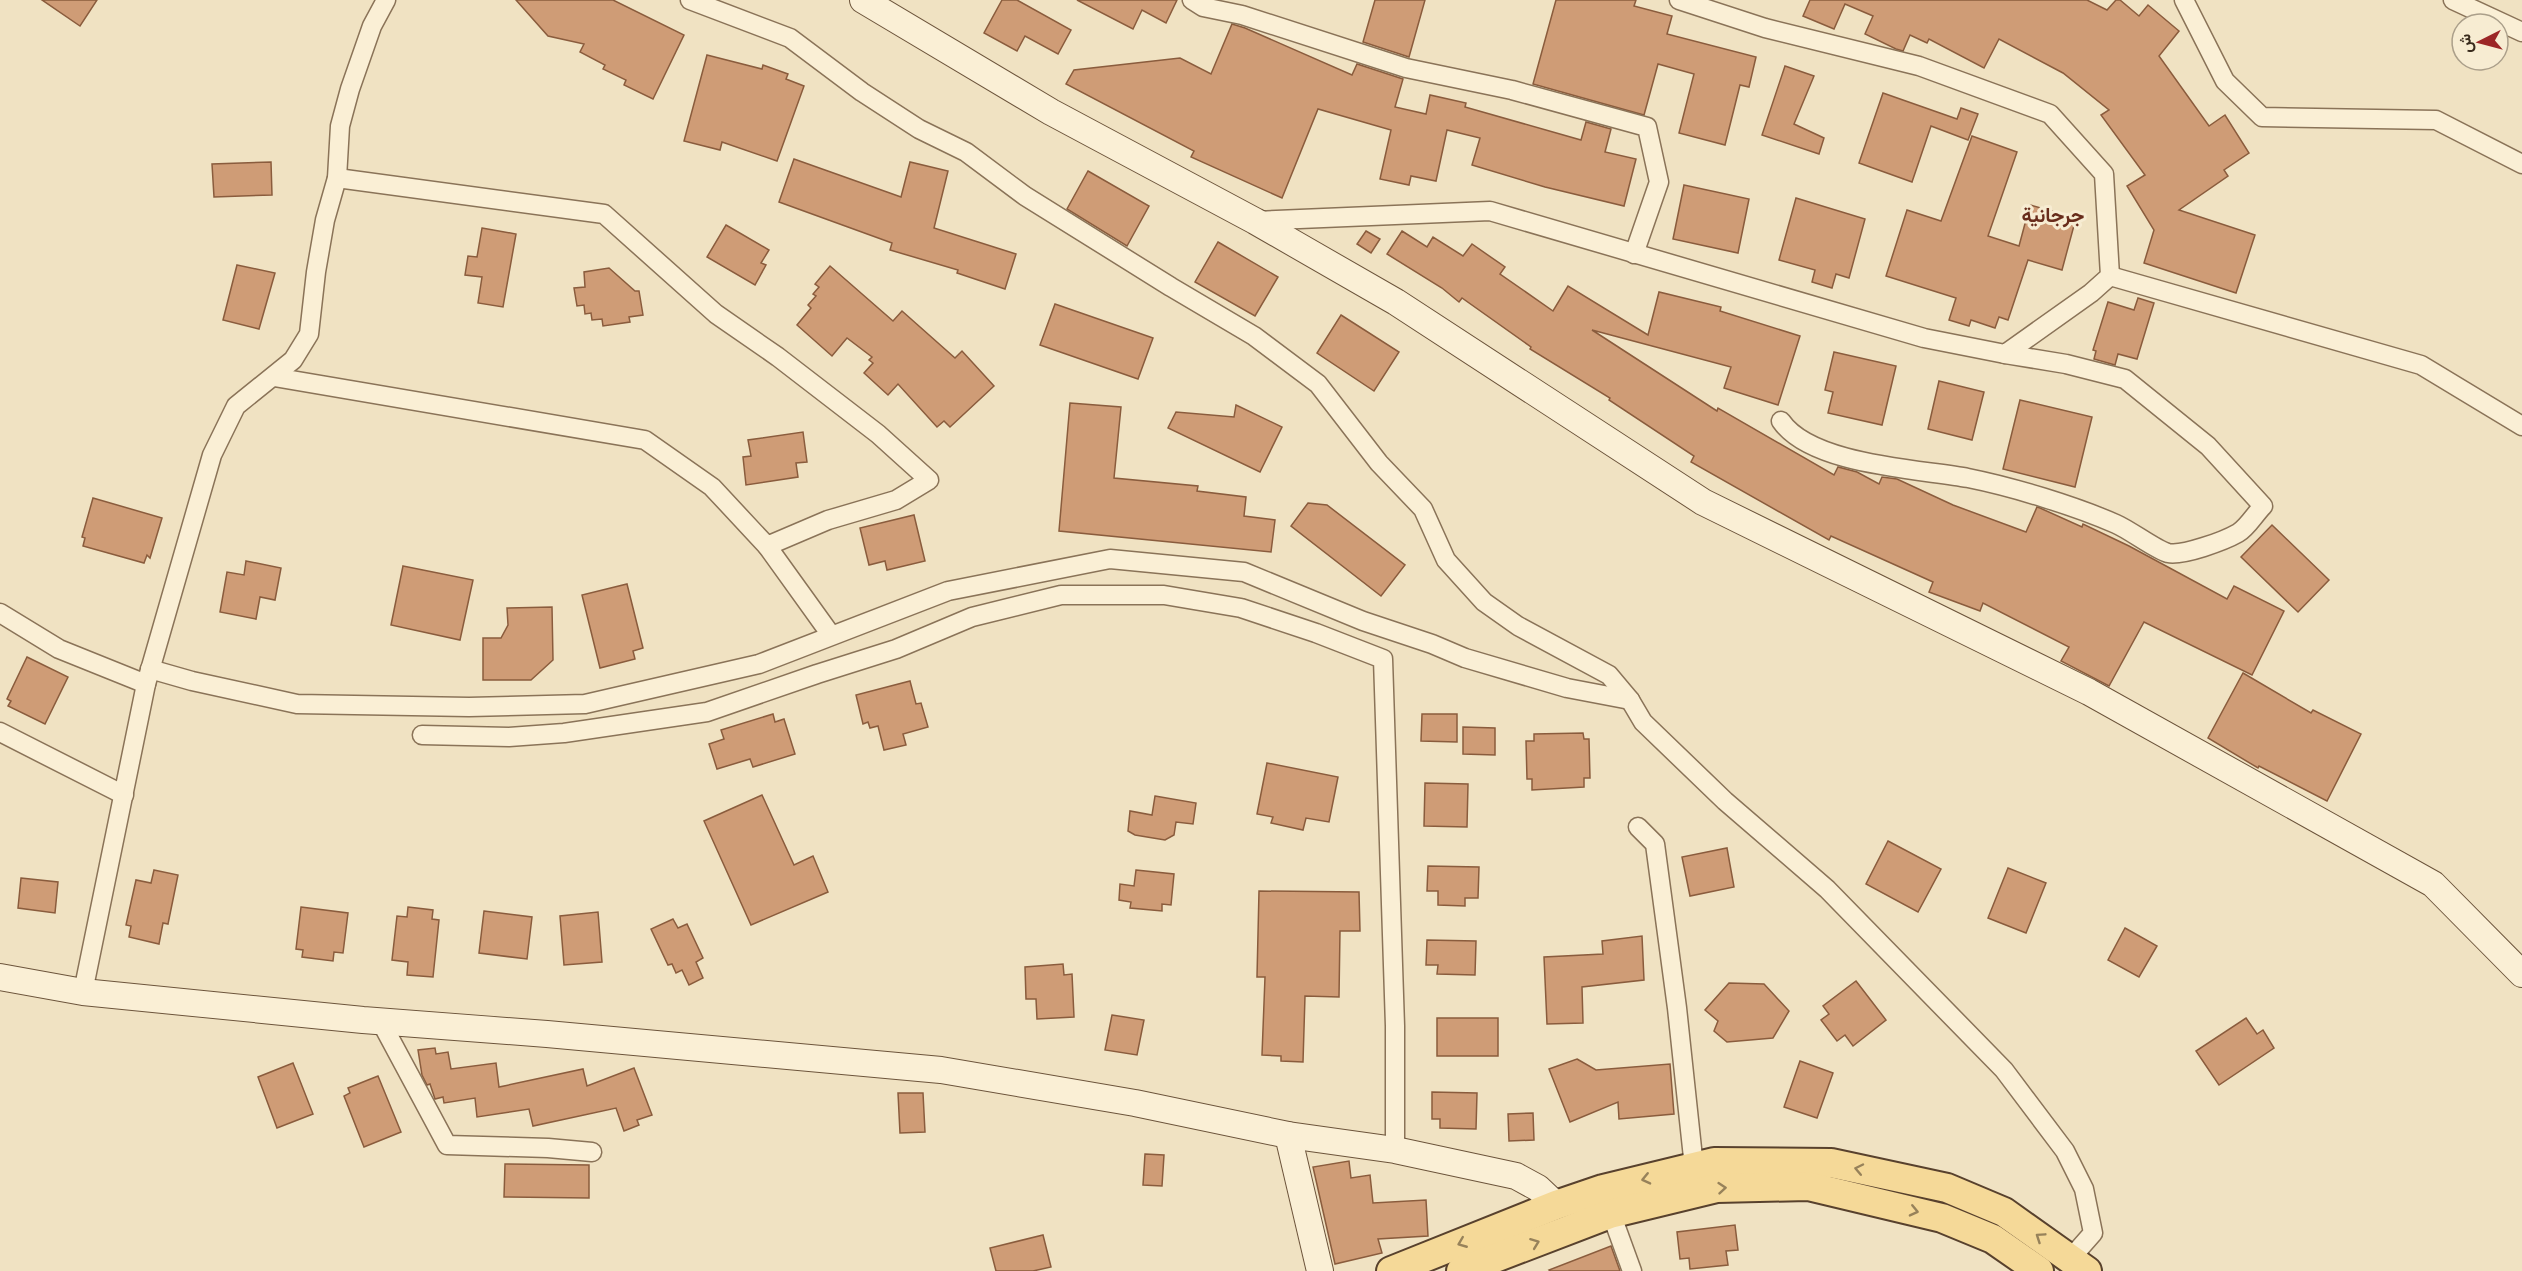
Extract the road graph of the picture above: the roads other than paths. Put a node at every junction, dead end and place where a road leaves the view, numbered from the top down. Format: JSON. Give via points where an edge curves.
{"nodes":[{"id":1,"x":386,"y":0,"type":"edge"},
{"id":2,"x":690,"y":0,"type":"edge"},
{"id":3,"x":864,"y":0,"type":"edge"},
{"id":4,"x":1192,"y":0,"type":"edge"},
{"id":5,"x":1679,"y":0,"type":"edge"},
{"id":6,"x":2184,"y":0,"type":"edge"},
{"id":7,"x":2453,"y":0,"type":"edge"},
{"id":8,"x":2522,"y":32,"type":"edge"},
{"id":9,"x":2522,"y":164,"type":"edge"},
{"id":10,"x":337,"y":178,"type":"junction"},
{"id":11,"x":1255,"y":221,"type":"junction"},
{"id":12,"x":1634,"y":254,"type":"junction"},
{"id":13,"x":2110,"y":276,"type":"junction"},
{"id":14,"x":2005,"y":354,"type":"junction"},
{"id":15,"x":274,"y":377,"type":"junction"},
{"id":16,"x":1781,"y":421,"type":"dead end"},
{"id":17,"x":2522,"y":426,"type":"edge"},
{"id":18,"x":767,"y":546,"type":"junction"},
{"id":19,"x":0,"y":613,"type":"edge"},
{"id":20,"x":831,"y":635,"type":"junction"},
{"id":21,"x":148,"y":677,"type":"junction"},
{"id":22,"x":1630,"y":700,"type":"junction"},
{"id":23,"x":0,"y":732,"type":"edge"},
{"id":24,"x":422,"y":735,"type":"dead end"},
{"id":25,"x":124,"y":795,"type":"junction"},
{"id":26,"x":1638,"y":827,"type":"dead end"},
{"id":27,"x":2522,"y":974,"type":"edge"},
{"id":28,"x":0,"y":977,"type":"edge"},
{"id":29,"x":83,"y":992,"type":"junction"},
{"id":30,"x":381,"y":1022,"type":"junction"},
{"id":31,"x":1288,"y":1135,"type":"junction"},
{"id":32,"x":1395,"y":1150,"type":"junction"},
{"id":33,"x":592,"y":1152,"type":"dead end"},
{"id":34,"x":1694,"y":1167,"type":"junction"},
{"id":35,"x":1607,"y":1202,"type":"junction"},
{"id":36,"x":1556,"y":1205,"type":"junction"},
{"id":37,"x":2079,"y":1265,"type":"edge"},
{"id":38,"x":1320,"y":1271,"type":"edge"},
{"id":39,"x":1391,"y":1271,"type":"edge"},
{"id":40,"x":1461,"y":1271,"type":"edge"},
{"id":41,"x":1632,"y":1271,"type":"edge"},
{"id":42,"x":2039,"y":1271,"type":"edge"}],
"edges":[{"from":1,"to":10,"type":"street","via":[[372,26],[350,89],[340,126]]},
{"from":2,"to":22,"type":"street","via":[[790,38],[919,129],[966,152],[1025,196],[1254,336],[1318,384],[1379,464],[1423,509],[1446,560],[1484,602],[1518,626],[1609,675]]},
{"from":3,"to":11,"type":"main road","via":[[1051,112]]},
{"from":4,"to":12,"type":"street","via":[[1203,7],[1242,15],[1406,68],[1512,90],[1647,127],[1659,182]]},
{"from":5,"to":13,"type":"street","via":[[1765,28],[1919,66],[2050,114],[2104,174]]},
{"from":6,"to":9,"type":"street","via":[[2225,81],[2262,117],[2436,120]]},
{"from":7,"to":8,"type":"street"},
{"from":10,"to":15,"type":"street","via":[[316,272],[309,334],[293,360]]},
{"from":10,"to":18,"type":"street","via":[[604,214],[716,314],[878,434],[929,480],[896,501],[828,520]]},
{"from":11,"to":12,"type":"street","via":[[1490,211]]},
{"from":11,"to":27,"type":"main road","via":[[1396,302],[1703,502],[2089,692],[2433,884]]},
{"from":12,"to":14,"type":"street","via":[[1924,338]]},
{"from":13,"to":14,"type":"street"},
{"from":13,"to":17,"type":"street","via":[[2421,365]]},
{"from":14,"to":16,"type":"street","via":[[2066,363],[2125,379],[2208,446],[2263,506],[2239,532],[2190,550],[2168,553],[2097,516],[2025,494],[1970,479],[1880,465],[1819,450],[1785,428]]},
{"from":15,"to":18,"type":"street","via":[[645,440],[712,487]]},
{"from":15,"to":21,"type":"street","via":[[236,406],[212,456]]},
{"from":18,"to":20,"type":"street"},
{"from":19,"to":21,"type":"street","via":[[59,649]]},
{"from":20,"to":21,"type":"street","via":[[759,664],[585,704],[297,704],[192,681]]},
{"from":20,"to":22,"type":"street","via":[[948,591],[1110,559],[1244,572],[1465,658],[1567,688]]},
{"from":21,"to":25,"type":"street"},
{"from":22,"to":37,"type":"street","via":[[1643,722],[1725,801],[1827,889],[2004,1070],[2065,1151],[2084,1189],[2092,1233]]},
{"from":23,"to":25,"type":"street"},
{"from":24,"to":32,"type":"street","via":[[509,737],[564,733],[707,712],[896,649],[972,617],[1061,595],[1164,595],[1241,608],[1383,658],[1395,1026]]},
{"from":25,"to":29,"type":"street"},
{"from":26,"to":34,"type":"street","via":[[1655,844]]},
{"from":28,"to":29,"type":"main road"},
{"from":29,"to":30,"type":"main road"},
{"from":30,"to":31,"type":"main road","via":[[941,1070],[1135,1103]]},
{"from":30,"to":33,"type":"street","via":[[447,1145]]},
{"from":31,"to":32,"type":"main road"},
{"from":31,"to":38,"type":"main road"},
{"from":32,"to":36,"type":"main road","via":[[1516,1176],[1538,1188]]},
{"from":34,"to":35,"type":"main road","one_way":true},
{"from":37,"to":34,"type":"main road","one_way":true,"via":[[2004,1212],[1947,1188],[1831,1163],[1714,1162]]},
{"from":35,"to":36,"type":"main road"},
{"from":40,"to":35,"type":"main road","one_way":true},
{"from":35,"to":41,"type":"street"},
{"from":35,"to":42,"type":"main road","one_way":true,"via":[[1717,1188],[1808,1186],[1942,1218],[1994,1239]]},
{"from":36,"to":39,"type":"main road","one_way":true}]}
